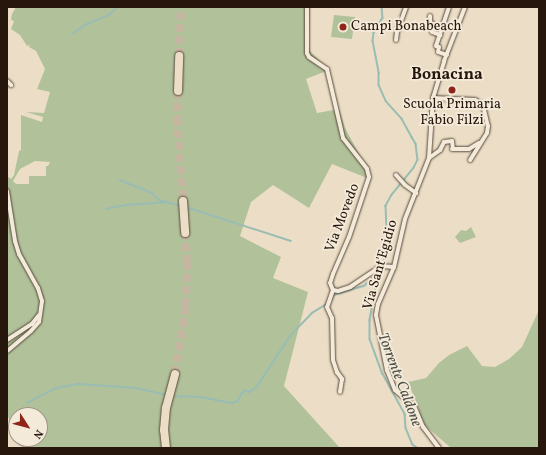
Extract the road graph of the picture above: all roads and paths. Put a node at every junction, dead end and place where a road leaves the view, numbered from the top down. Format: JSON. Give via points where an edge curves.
{"nodes":[{"id":1,"x":307,"y":7,"type":"edge"},
{"id":2,"x":406,"y":7,"type":"edge"},
{"id":3,"x":449,"y":7,"type":"edge"},
{"id":4,"x":465,"y":7,"type":"edge"},
{"id":5,"x":430,"y":16,"type":"dead end"},
{"id":6,"x":440,"y":35,"type":"junction"},
{"id":7,"x":396,"y":40,"type":"dead end"},
{"id":8,"x":446,"y":55,"type":"junction"},
{"id":9,"x":180,"y":56,"type":"tunnel mouth"},
{"id":10,"x":7,"y":81,"type":"edge"},
{"id":11,"x":11,"y":85,"type":"dead end"},
{"id":12,"x":178,"y":91,"type":"tunnel mouth"},
{"id":13,"x":433,"y":98,"type":"junction"},
{"id":14,"x":483,"y":140,"type":"junction"},
{"id":15,"x":429,"y":158,"type":"junction"},
{"id":16,"x":470,"y":160,"type":"dead end"},
{"id":17,"x":396,"y":175,"type":"dead end"},
{"id":18,"x":7,"y":191,"type":"edge"},
{"id":19,"x":416,"y":193,"type":"junction"},
{"id":20,"x":183,"y":201,"type":"tunnel mouth"},
{"id":21,"x":185,"y":233,"type":"tunnel mouth"},
{"id":22,"x":394,"y":266,"type":"junction"},
{"id":23,"x":332,"y":290,"type":"junction"},
{"id":24,"x":39,"y":315,"type":"junction"},
{"id":25,"x":7,"y":340,"type":"edge"},
{"id":26,"x":7,"y":351,"type":"edge"},
{"id":27,"x":175,"y":374,"type":"tunnel mouth"},
{"id":28,"x":340,"y":392,"type":"dead end"},
{"id":29,"x":166,"y":448,"type":"edge"},
{"id":30,"x":439,"y":448,"type":"edge"}],
"edges":[{"from":1,"to":23,"type":"street","name":"Via Movedo","via":[[307,53],[327,69],[343,138],[369,177],[330,283]]},
{"from":2,"to":7,"type":"street"},
{"from":3,"to":6,"type":"street"},
{"from":4,"to":8,"type":"street","name":"Via Sant'Egidio"},
{"from":5,"to":6,"type":"street","via":[[432,32]]},
{"from":6,"to":8,"type":"street","via":[[436,46],[439,47],[438,52]]},
{"from":8,"to":13,"type":"street","name":"Via Sant'Egidio"},
{"from":9,"to":12,"type":"highway"},
{"from":10,"to":11,"type":"street"},
{"from":13,"to":14,"type":"street","via":[[479,102],[488,126]]},
{"from":13,"to":15,"type":"street","name":"Via Sant'Egidio"},
{"from":14,"to":15,"type":"street","via":[[469,149],[453,149],[452,141],[444,142],[440,150]]},
{"from":14,"to":16,"type":"street"},
{"from":15,"to":19,"type":"street","name":"Via Sant'Egidio"},
{"from":17,"to":19,"type":"street"},
{"from":18,"to":24,"type":"street","via":[[19,254],[38,288],[42,301]]},
{"from":19,"to":22,"type":"street","name":"Via Sant'Egidio","via":[[405,219]]},
{"from":20,"to":21,"type":"highway"},
{"from":22,"to":23,"type":"street","via":[[381,266],[350,287]]},
{"from":22,"to":30,"type":"street","name":"Via Sant'Egidio","via":[[376,309],[386,370],[396,390],[414,406],[423,427]]},
{"from":23,"to":28,"type":"street","via":[[327,307],[332,318],[334,360],[342,379]]},
{"from":24,"to":25,"type":"street","via":[[32,324]]},
{"from":24,"to":26,"type":"street","via":[[39,322],[32,331]]},
{"from":27,"to":29,"type":"highway","via":[[166,408]]}]}
